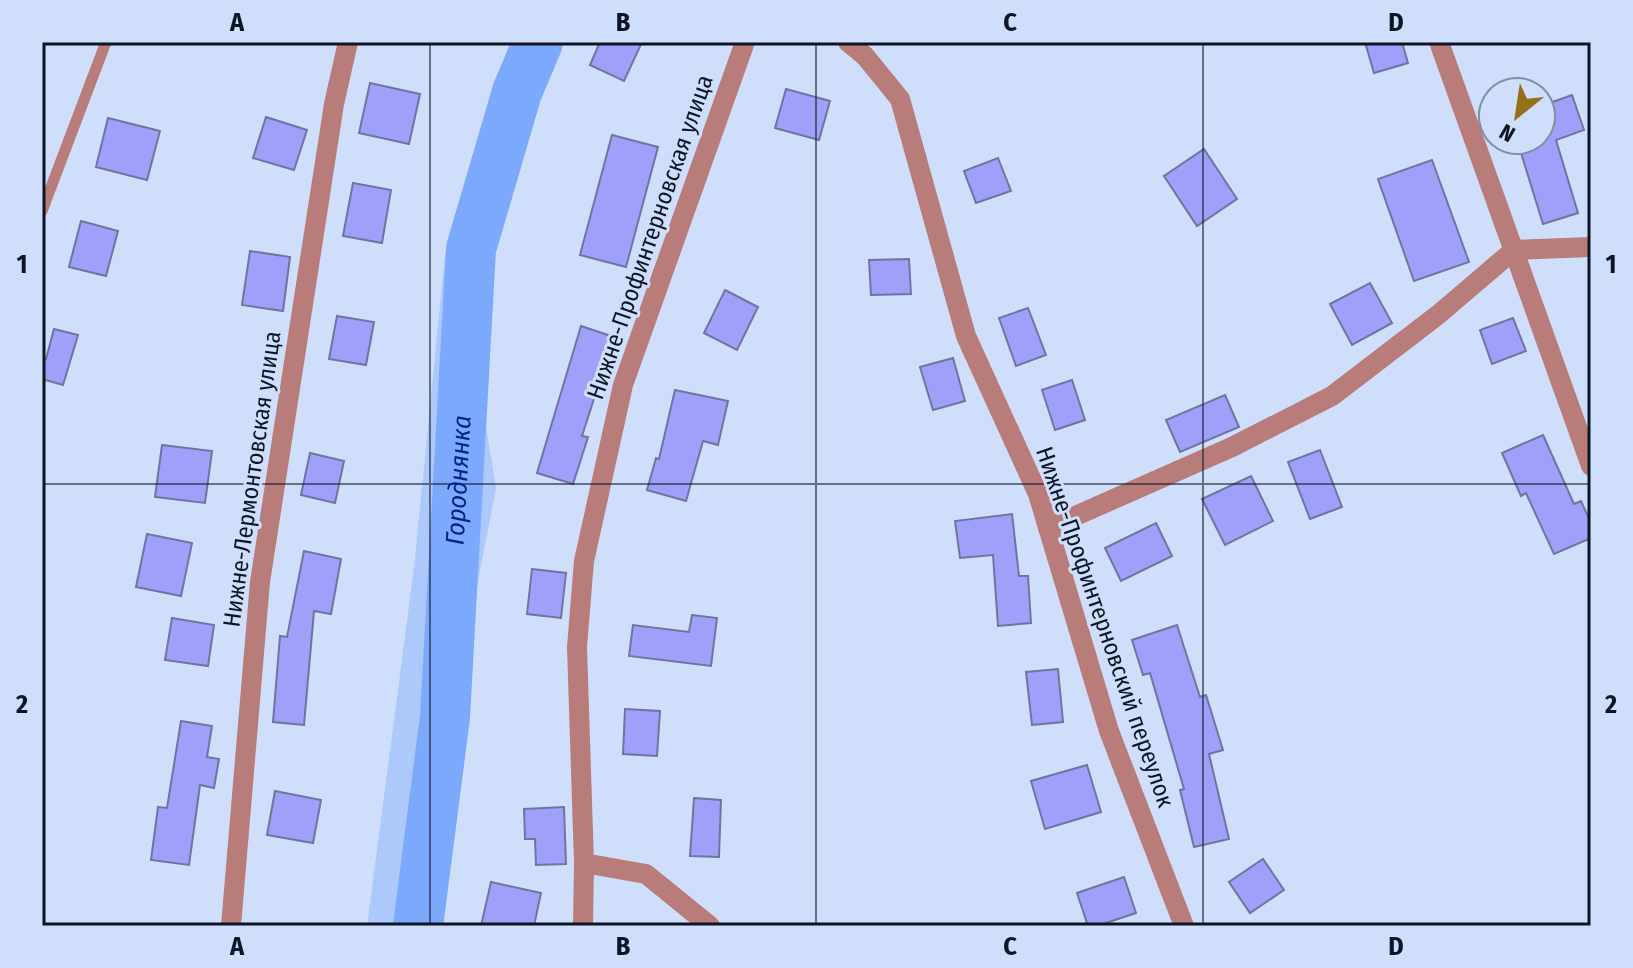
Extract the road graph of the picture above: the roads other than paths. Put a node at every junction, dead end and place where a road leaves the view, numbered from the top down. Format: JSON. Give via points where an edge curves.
{"nodes":[{"id":1,"x":106,"y":42,"type":"edge"},
{"id":2,"x":348,"y":42,"type":"edge"},
{"id":3,"x":745,"y":42,"type":"edge"},
{"id":4,"x":848,"y":42,"type":"edge"},
{"id":5,"x":1439,"y":42,"type":"edge"},
{"id":6,"x":42,"y":211,"type":"edge"},
{"id":7,"x":1591,"y":247,"type":"edge"},
{"id":8,"x":1514,"y":250,"type":"junction"},
{"id":9,"x":1591,"y":466,"type":"edge"},
{"id":10,"x":1048,"y":528,"type":"junction"},
{"id":11,"x":584,"y":863,"type":"junction"},
{"id":12,"x":231,"y":926,"type":"edge"},
{"id":13,"x":583,"y":926,"type":"edge"},
{"id":14,"x":710,"y":926,"type":"edge"},
{"id":15,"x":1184,"y":926,"type":"edge"}],
"edges":[{"from":1,"to":6,"type":"lane"},
{"from":2,"to":12,"type":"street","name":"Нижне-Лермонтовская улица","via":[[260,582]]},
{"from":3,"to":11,"type":"street","name":"Нижне-Профинтерновская улица","via":[[623,385],[584,561],[577,647]]},
{"from":4,"to":10,"type":"street","name":"Нижне-Профинтерновский переулок","via":[[900,99],[966,336],[1038,494]]},
{"from":5,"to":8,"type":"street"},
{"from":7,"to":8,"type":"street"},
{"from":8,"to":9,"type":"street"},
{"from":8,"to":10,"type":"street","via":[[1332,396],[1232,447]]},
{"from":10,"to":15,"type":"street","name":"Нижне-Профинтерновский переулок","via":[[1109,731]]},
{"from":11,"to":13,"type":"street","name":"Нижне-Профинтерновская улица"},
{"from":11,"to":14,"type":"street","via":[[646,874]]}]}
